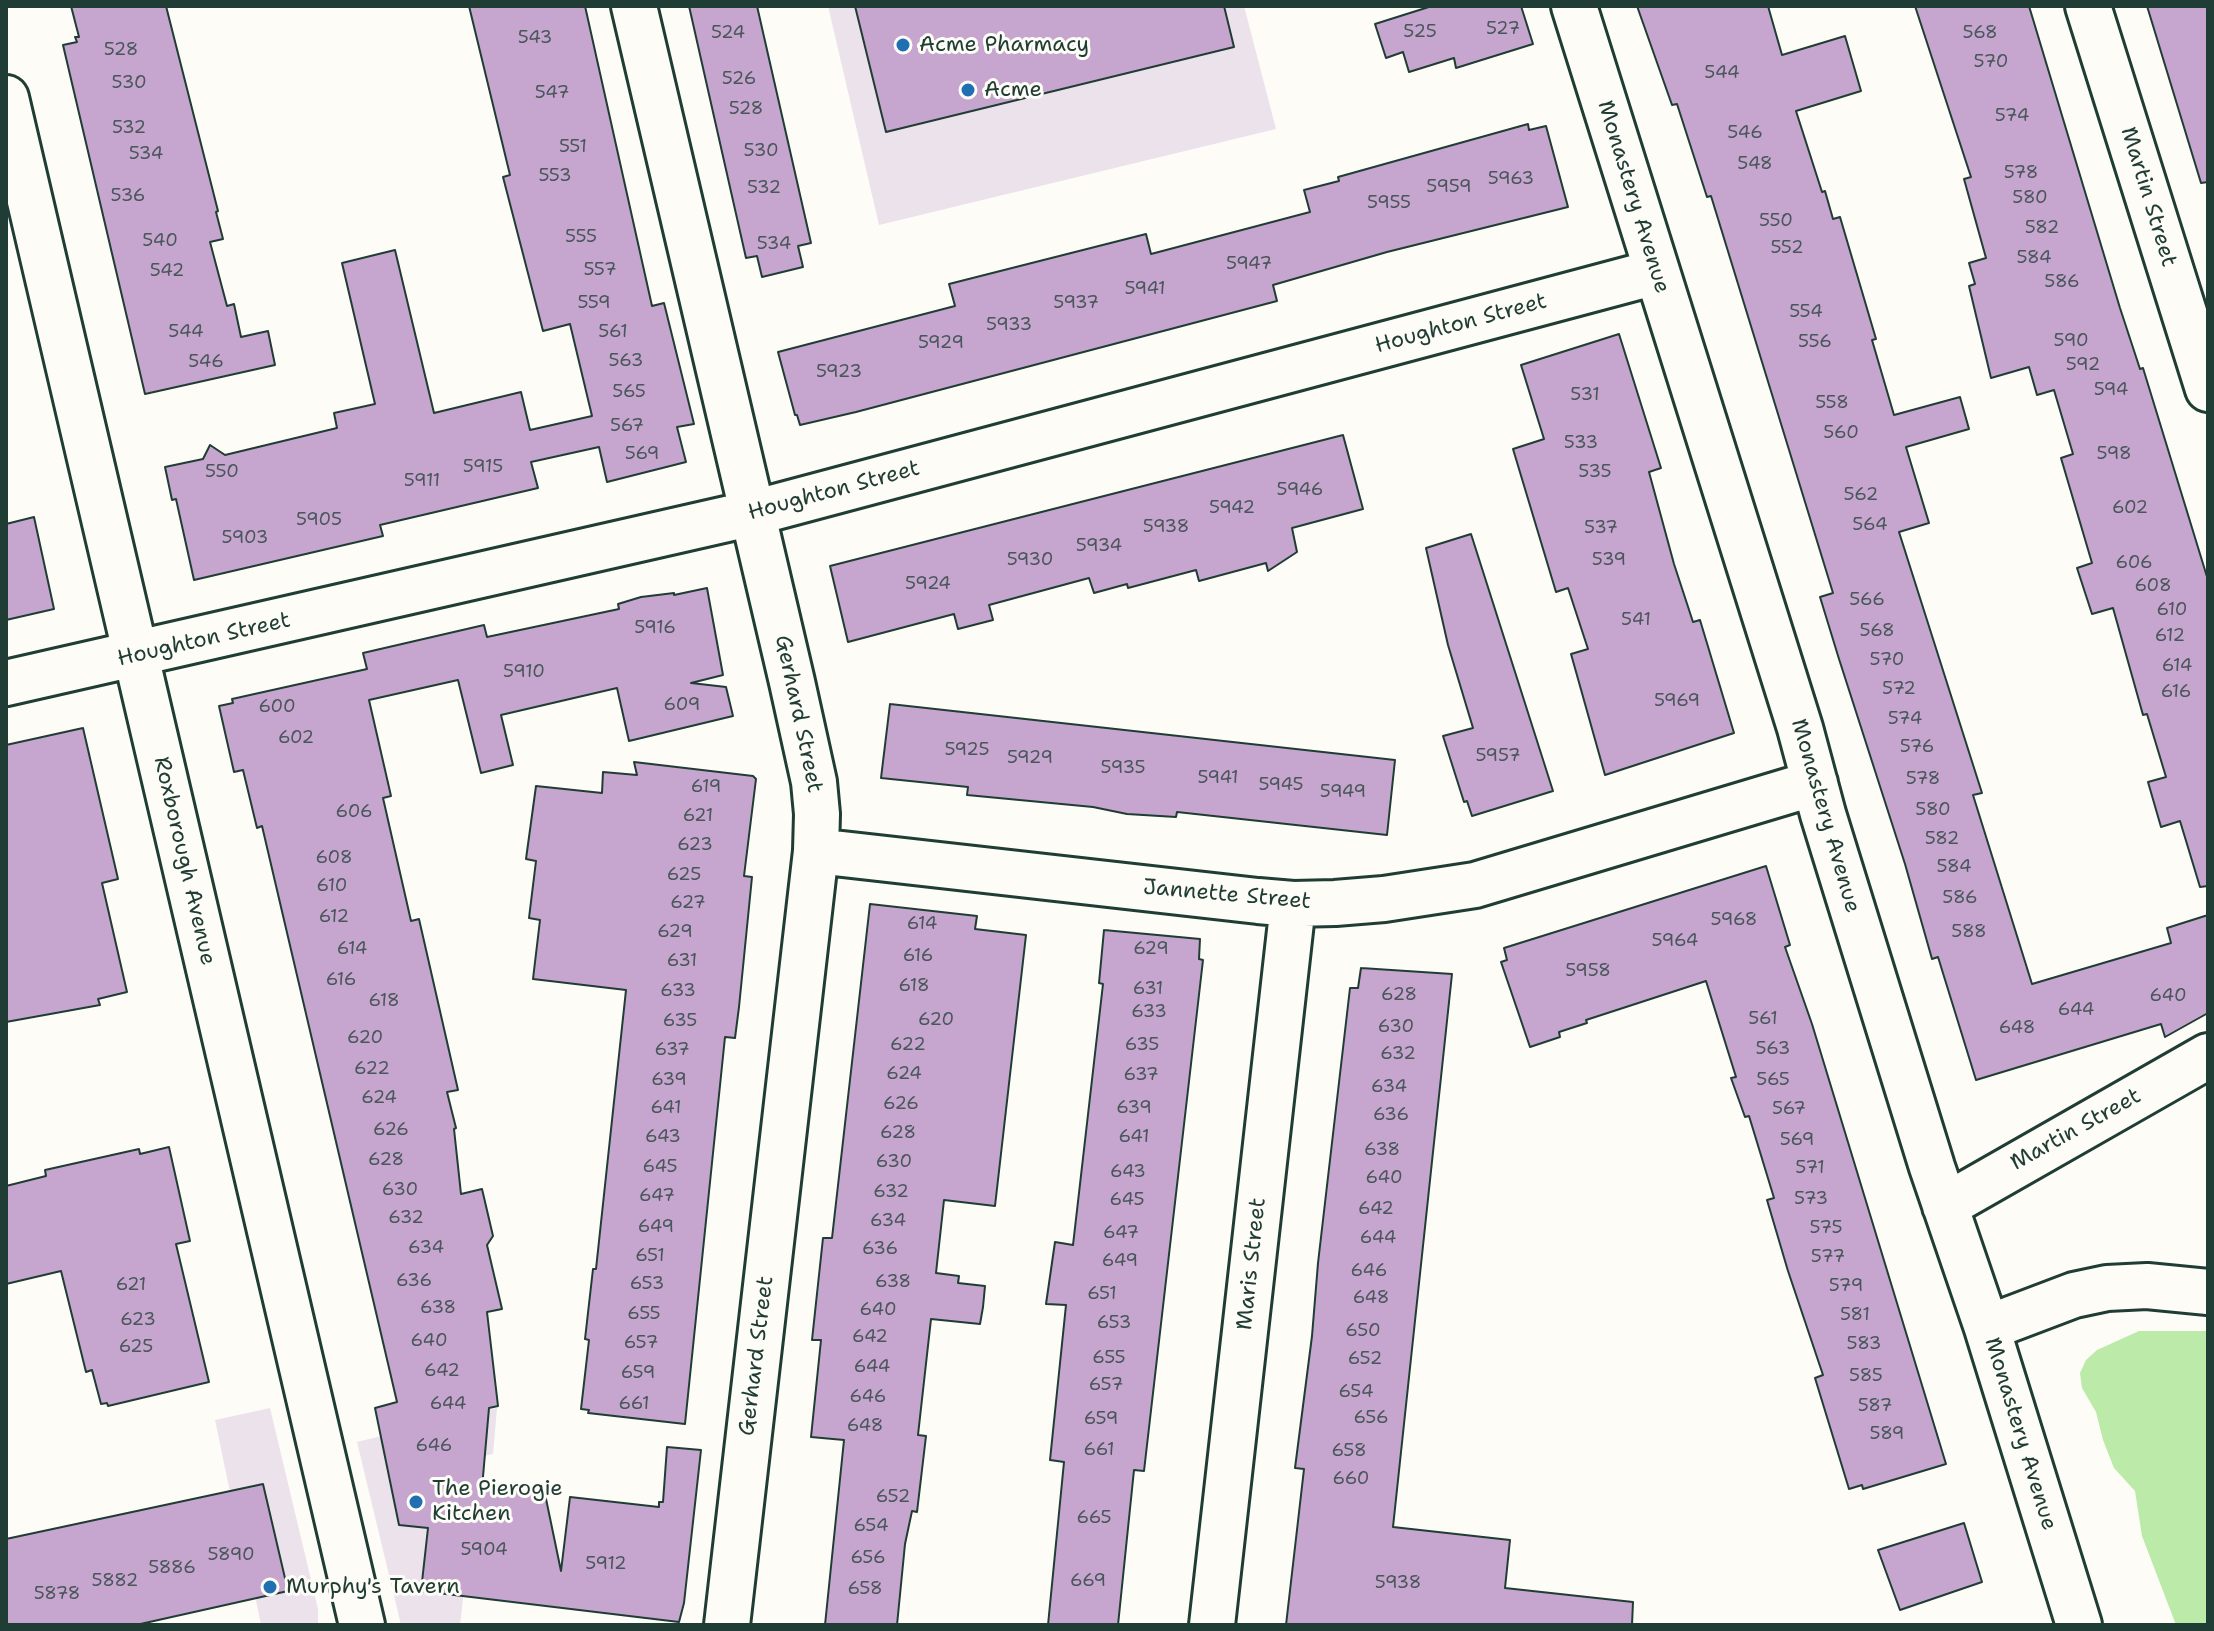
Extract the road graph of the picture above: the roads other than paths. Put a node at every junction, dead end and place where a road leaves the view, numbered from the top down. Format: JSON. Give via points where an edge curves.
{"nodes":[{"id":1,"x":634,"y":6,"type":"edge"},
{"id":2,"x":1574,"y":6,"type":"edge"},
{"id":3,"x":2088,"y":6,"type":"edge"},
{"id":4,"x":6,"y":98,"type":"edge"},
{"id":5,"x":1656,"y":272,"type":"junction"},
{"id":6,"x":2208,"y":389,"type":"edge"},
{"id":7,"x":753,"y":513,"type":"junction"},
{"id":8,"x":136,"y":655,"type":"junction"},
{"id":9,"x":6,"y":683,"type":"edge"},
{"id":10,"x":1815,"y":783,"type":"junction"},
{"id":11,"x":816,"y":851,"type":"junction"},
{"id":12,"x":1293,"y":904,"type":"junction"},
{"id":13,"x":2208,"y":1056,"type":"edge"},
{"id":14,"x":1945,"y":1206,"type":"junction"},
{"id":15,"x":2208,"y":1292,"type":"edge"},
{"id":16,"x":1987,"y":1328,"type":"junction"},
{"id":17,"x":362,"y":1625,"type":"edge"},
{"id":18,"x":727,"y":1625,"type":"edge"},
{"id":19,"x":1212,"y":1625,"type":"edge"},
{"id":20,"x":2079,"y":1625,"type":"edge"}],
"edges":[{"from":1,"to":7,"type":"street","name":"Gerhard Street"},
{"from":2,"to":5,"type":"street","name":"Monastery Avenue"},
{"from":3,"to":6,"type":"street","name":"Martin Street"},
{"from":4,"to":8,"type":"street","name":"Roxborough Avenue"},
{"from":5,"to":7,"type":"street","name":"Houghton Street"},
{"from":5,"to":10,"type":"street","name":"Monastery Avenue"},
{"from":7,"to":8,"type":"street","name":"Houghton Street"},
{"from":7,"to":11,"type":"street","name":"Gerhard Street","via":[[814,782]]},
{"from":8,"to":9,"type":"street","name":"Houghton Street"},
{"from":8,"to":17,"type":"street","name":"Roxborough Avenue"},
{"from":10,"to":12,"type":"street","name":"Jannette Street","via":[[1475,885],[1384,899]]},
{"from":10,"to":14,"type":"street","name":"Monastery Avenue"},
{"from":11,"to":12,"type":"street","name":"Jannette Street"},
{"from":11,"to":18,"type":"street","name":"Gerhard Street"},
{"from":12,"to":19,"type":"street","name":"Maris Street"},
{"from":13,"to":14,"type":"street","name":"Martin Street"},
{"from":14,"to":16,"type":"street","name":"Monastery Avenue"},
{"from":15,"to":16,"type":"street","via":[[2107,1288]]},
{"from":16,"to":20,"type":"street","name":"Monastery Avenue"}]}
